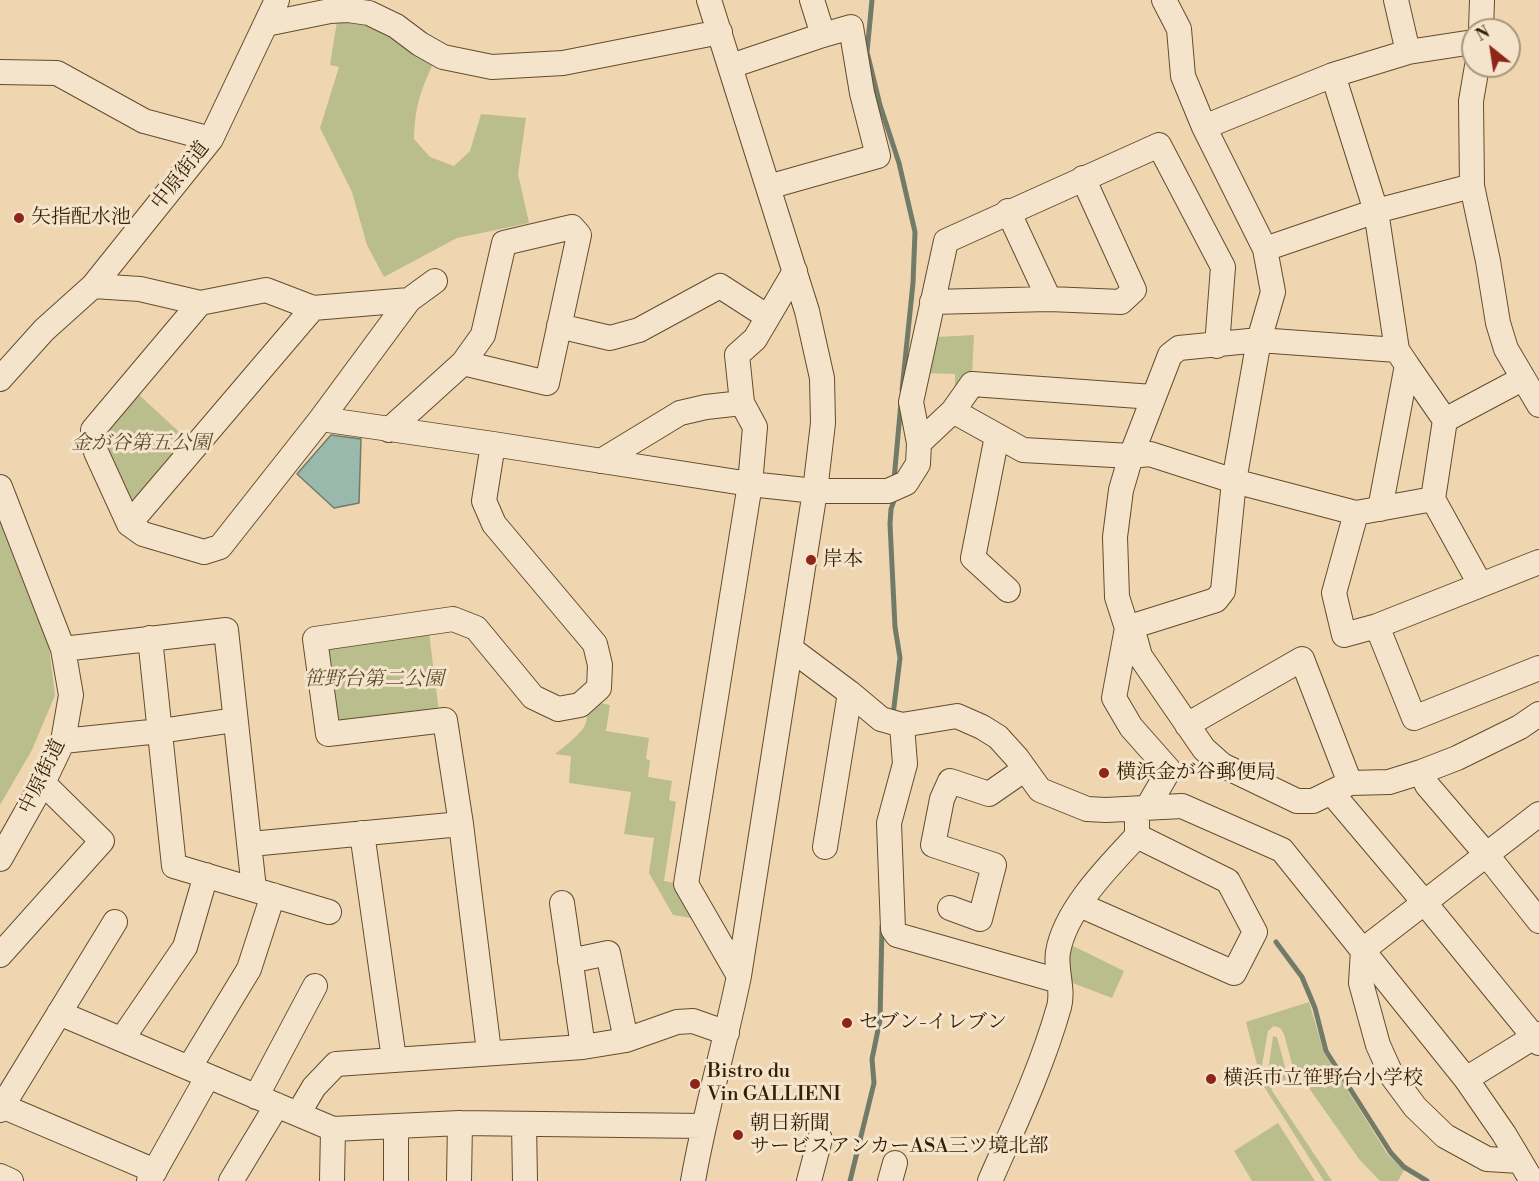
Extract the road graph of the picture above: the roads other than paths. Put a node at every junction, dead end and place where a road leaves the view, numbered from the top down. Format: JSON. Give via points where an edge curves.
{"nodes":[{"id":1,"x":277,"y":0,"type":"edge"},
{"id":2,"x":709,"y":0,"type":"edge"},
{"id":3,"x":812,"y":0,"type":"edge"},
{"id":4,"x":1164,"y":0,"type":"edge"},
{"id":5,"x":1396,"y":0,"type":"edge"},
{"id":6,"x":1482,"y":0,"type":"edge"},
{"id":7,"x":1481,"y":18,"type":"edge"},
{"id":8,"x":266,"y":24,"type":"junction"},
{"id":9,"x":720,"y":32,"type":"junction"},
{"id":10,"x":823,"y":35,"type":"junction"},
{"id":11,"x":1461,"y":44,"type":"edge"},
{"id":12,"x":1408,"y":52,"type":"junction"},
{"id":13,"x":731,"y":66,"type":"junction"},
{"id":14,"x":0,"y":72,"type":"edge"},
{"id":15,"x":1333,"y":75,"type":"junction"},
{"id":16,"x":1475,"y":78,"type":"edge"},
{"id":17,"x":1204,"y":127,"type":"junction"},
{"id":18,"x":211,"y":139,"type":"junction"},
{"id":19,"x":1083,"y":178,"type":"junction"},
{"id":20,"x":1472,"y":186,"type":"junction"},
{"id":21,"x":768,"y":187,"type":"junction"},
{"id":22,"x":1008,"y":211,"type":"junction"},
{"id":23,"x":1376,"y":212,"type":"junction"},
{"id":24,"x":1265,"y":249,"type":"junction"},
{"id":25,"x":795,"y":271,"type":"junction"},
{"id":26,"x":435,"y":281,"type":"dead end"},
{"id":27,"x":93,"y":286,"type":"junction"},
{"id":28,"x":1049,"y":299,"type":"junction"},
{"id":29,"x":409,"y":300,"type":"junction"},
{"id":30,"x":932,"y":302,"type":"junction"},
{"id":31,"x":200,"y":303,"type":"junction"},
{"id":32,"x":313,"y":308,"type":"junction"},
{"id":33,"x":768,"y":317,"type":"junction"},
{"id":34,"x":559,"y":326,"type":"junction"},
{"id":35,"x":1259,"y":340,"type":"junction"},
{"id":36,"x":1217,"y":346,"type":"junction"},
{"id":37,"x":1402,"y":358,"type":"junction"},
{"id":38,"x":463,"y":363,"type":"junction"},
{"id":39,"x":0,"y":379,"type":"edge"},
{"id":40,"x":1522,"y":379,"type":"junction"},
{"id":41,"x":1153,"y":397,"type":"junction"},
{"id":42,"x":741,"y":403,"type":"junction"},
{"id":43,"x":1539,"y":405,"type":"edge"},
{"id":44,"x":953,"y":411,"type":"junction"},
{"id":45,"x":321,"y":419,"type":"junction"},
{"id":46,"x":1445,"y":420,"type":"junction"},
{"id":47,"x":388,"y":430,"type":"junction"},
{"id":48,"x":997,"y":435,"type":"junction"},
{"id":49,"x":919,"y":443,"type":"junction"},
{"id":50,"x":493,"y":444,"type":"junction"},
{"id":51,"x":1131,"y":456,"type":"junction"},
{"id":52,"x":601,"y":461,"type":"junction"},
{"id":53,"x":1234,"y":481,"type":"junction"},
{"id":54,"x":750,"y":484,"type":"junction"},
{"id":55,"x":0,"y":487,"type":"edge"},
{"id":56,"x":814,"y":491,"type":"junction"},
{"id":57,"x":1433,"y":499,"type":"junction"},
{"id":58,"x":1380,"y":509,"type":"junction"},
{"id":59,"x":1356,"y":513,"type":"junction"},
{"id":60,"x":129,"y":524,"type":"junction"},
{"id":61,"x":1539,"y":562,"type":"edge"},
{"id":62,"x":1480,"y":584,"type":"junction"},
{"id":63,"x":1008,"y":590,"type":"dead end"},
{"id":64,"x":1377,"y":626,"type":"junction"},
{"id":65,"x":1127,"y":628,"type":"junction"},
{"id":66,"x":150,"y":638,"type":"junction"},
{"id":67,"x":63,"y":649,"type":"junction"},
{"id":68,"x":791,"y":649,"type":"junction"},
{"id":69,"x":1539,"y":668,"type":"edge"},
{"id":70,"x":850,"y":693,"type":"junction"},
{"id":71,"x":1539,"y":714,"type":"edge"},
{"id":72,"x":235,"y":720,"type":"junction"},
{"id":73,"x":902,"y":725,"type":"junction"},
{"id":74,"x":1187,"y":725,"type":"junction"},
{"id":75,"x":160,"y":731,"type":"junction"},
{"id":76,"x":63,"y":741,"type":"junction"},
{"id":77,"x":1025,"y":769,"type":"junction"},
{"id":78,"x":1421,"y":772,"type":"junction"},
{"id":79,"x":43,"y":783,"type":"junction"},
{"id":80,"x":1341,"y":788,"type":"junction"},
{"id":81,"x":1142,"y":809,"type":"junction"},
{"id":82,"x":1539,"y":814,"type":"edge"},
{"id":83,"x":461,"y":824,"type":"junction"},
{"id":84,"x":362,"y":833,"type":"junction"},
{"id":85,"x":1137,"y":836,"type":"junction"},
{"id":86,"x":251,"y":844,"type":"junction"},
{"id":87,"x":825,"y":847,"type":"dead end"},
{"id":88,"x":1486,"y":854,"type":"junction"},
{"id":89,"x":0,"y":859,"type":"edge"},
{"id":90,"x":206,"y":874,"type":"junction"},
{"id":91,"x":264,"y":892,"type":"junction"},
{"id":92,"x":1424,"y":902,"type":"junction"},
{"id":93,"x":562,"y":903,"type":"dead end"},
{"id":94,"x":1080,"y":905,"type":"junction"},
{"id":95,"x":950,"y":908,"type":"dead end"},
{"id":96,"x":329,"y":912,"type":"dead end"},
{"id":97,"x":1539,"y":921,"type":"edge"},
{"id":98,"x":115,"y":922,"type":"dead end"},
{"id":99,"x":1363,"y":951,"type":"junction"},
{"id":100,"x":0,"y":955,"type":"edge"},
{"id":101,"x":570,"y":961,"type":"junction"},
{"id":102,"x":739,"y":976,"type":"junction"},
{"id":103,"x":1059,"y":981,"type":"junction"},
{"id":104,"x":315,"y":986,"type":"dead end"},
{"id":105,"x":59,"y":1013,"type":"junction"},
{"id":106,"x":727,"y":1034,"type":"junction"},
{"id":107,"x":1538,"y":1038,"type":"edge"},
{"id":108,"x":122,"y":1040,"type":"junction"},
{"id":109,"x":626,"y":1041,"type":"junction"},
{"id":110,"x":583,"y":1047,"type":"junction"},
{"id":111,"x":489,"y":1052,"type":"junction"},
{"id":112,"x":394,"y":1059,"type":"junction"},
{"id":113,"x":199,"y":1072,"type":"junction"},
{"id":114,"x":1466,"y":1078,"type":"junction"},
{"id":115,"x":277,"y":1105,"type":"junction"},
{"id":116,"x":1,"y":1108,"type":"edge"},
{"id":117,"x":460,"y":1123,"type":"junction"},
{"id":118,"x":524,"y":1124,"type":"junction"},
{"id":119,"x":396,"y":1126,"type":"junction"},
{"id":120,"x":703,"y":1126,"type":"junction"},
{"id":121,"x":333,"y":1129,"type":"junction"},
{"id":122,"x":820,"y":1139,"type":"dead end"},
{"id":123,"x":1526,"y":1171,"type":"edge"},
{"id":124,"x":0,"y":1176,"type":"edge"},
{"id":125,"x":152,"y":1176,"type":"edge"},
{"id":126,"x":11,"y":1181,"type":"edge"},
{"id":127,"x":231,"y":1181,"type":"edge"},
{"id":128,"x":332,"y":1181,"type":"edge"},
{"id":129,"x":396,"y":1181,"type":"edge"},
{"id":130,"x":459,"y":1181,"type":"edge"},
{"id":131,"x":525,"y":1181,"type":"edge"},
{"id":132,"x":693,"y":1181,"type":"edge"},
{"id":133,"x":809,"y":1181,"type":"edge"},
{"id":134,"x":990,"y":1181,"type":"edge"}],
"edges":[{"from":1,"to":8,"type":"street","name":"中原街道"},
{"from":2,"to":9,"type":"street"},
{"from":3,"to":10,"type":"street"},
{"from":4,"to":17,"type":"street","via":[[1179,29],[1183,76]]},
{"from":5,"to":12,"type":"street"},
{"from":6,"to":7,"type":"street"},
{"from":8,"to":9,"type":"street","via":[[330,11],[369,13],[443,57],[492,68],[563,63]]},
{"from":8,"to":18,"type":"street","name":"中原街道"},
{"from":9,"to":13,"type":"street"},
{"from":10,"to":13,"type":"street"},
{"from":10,"to":21,"type":"street","via":[[851,27],[878,156]]},
{"from":11,"to":12,"type":"street"},
{"from":12,"to":15,"type":"street"},
{"from":13,"to":21,"type":"street"},
{"from":14,"to":18,"type":"street","via":[[57,74],[144,121]]},
{"from":15,"to":17,"type":"street"},
{"from":15,"to":23,"type":"street"},
{"from":16,"to":20,"type":"street","via":[[1471,101]]},
{"from":17,"to":24,"type":"street"},
{"from":18,"to":27,"type":"street","name":"中原街道"},
{"from":19,"to":22,"type":"street"},
{"from":19,"to":28,"type":"street","via":[[1134,290],[1121,302]]},
{"from":19,"to":36,"type":"street","via":[[1159,145],[1223,267]]},
{"from":20,"to":23,"type":"street"},
{"from":20,"to":40,"type":"street","via":[[1498,323]]},
{"from":21,"to":25,"type":"street"},
{"from":22,"to":28,"type":"street"},
{"from":22,"to":30,"type":"street","via":[[946,241]]},
{"from":23,"to":24,"type":"street"},
{"from":23,"to":37,"type":"street"},
{"from":24,"to":35,"type":"street","via":[[1273,292]]},
{"from":25,"to":33,"type":"street"},
{"from":25,"to":56,"type":"street","via":[[822,378],[823,423]]},
{"from":26,"to":29,"type":"street"},
{"from":27,"to":31,"type":"street","via":[[140,289]]},
{"from":27,"to":39,"type":"street","name":"中原街道"},
{"from":28,"to":30,"type":"street"},
{"from":29,"to":32,"type":"street"},
{"from":29,"to":45,"type":"street"},
{"from":30,"to":49,"type":"street","via":[[911,402]]},
{"from":31,"to":32,"type":"street","via":[[266,290]]},
{"from":31,"to":60,"type":"street","via":[[93,430],[96,452]]},
{"from":32,"to":60,"type":"street"},
{"from":33,"to":34,"type":"street","via":[[720,286],[639,330],[610,338]]},
{"from":33,"to":42,"type":"street","via":[[755,339],[737,355]]},
{"from":34,"to":38,"type":"street","via":[[547,383]]},
{"from":34,"to":38,"type":"street","via":[[579,235],[572,227],[504,243],[483,336]]},
{"from":35,"to":36,"type":"street"},
{"from":35,"to":37,"type":"street"},
{"from":35,"to":53,"type":"street"},
{"from":36,"to":41,"type":"street","via":[[1179,348],[1170,355]]},
{"from":37,"to":46,"type":"street"},
{"from":37,"to":58,"type":"street"},
{"from":38,"to":47,"type":"street"},
{"from":40,"to":43,"type":"street"},
{"from":40,"to":46,"type":"street"},
{"from":41,"to":44,"type":"street","via":[[972,384]]},
{"from":41,"to":51,"type":"street"},
{"from":42,"to":52,"type":"street","via":[[680,413]]},
{"from":42,"to":54,"type":"street","via":[[755,427]]},
{"from":44,"to":48,"type":"street"},
{"from":44,"to":49,"type":"street"},
{"from":45,"to":47,"type":"street"},
{"from":45,"to":60,"type":"street","via":[[220,547],[204,552],[143,534]]},
{"from":46,"to":57,"type":"street"},
{"from":47,"to":50,"type":"street"},
{"from":48,"to":51,"type":"street","via":[[1023,450]]},
{"from":48,"to":63,"type":"street","via":[[973,558]]},
{"from":49,"to":56,"type":"street","via":[[918,464],[906,483],[888,491]]},
{"from":50,"to":52,"type":"street"},
{"from":50,"to":83,"type":"street","via":[[484,501],[487,509],[494,524],[595,644],[600,665],[599,688],[580,705],[558,709],[533,697],[476,628],[453,619],[315,639],[328,734],[445,720]]},
{"from":51,"to":53,"type":"street","via":[[1150,454]]},
{"from":51,"to":65,"type":"street","via":[[1121,490],[1115,537],[1117,597]]},
{"from":52,"to":54,"type":"street"},
{"from":53,"to":59,"type":"street"},
{"from":53,"to":65,"type":"street","via":[[1223,591],[1216,600]]},
{"from":54,"to":56,"type":"street"},
{"from":54,"to":102,"type":"street","via":[[686,884]]},
{"from":55,"to":67,"type":"street","name":"中原街道"},
{"from":56,"to":68,"type":"street"},
{"from":57,"to":58,"type":"street"},
{"from":57,"to":62,"type":"street"},
{"from":58,"to":59,"type":"street"},
{"from":59,"to":64,"type":"street","via":[[1334,593],[1344,635]]},
{"from":61,"to":62,"type":"street"},
{"from":62,"to":64,"type":"street"},
{"from":64,"to":69,"type":"street","via":[[1414,718]]},
{"from":65,"to":74,"type":"street","via":[[1135,638],[1140,656]]},
{"from":65,"to":81,"type":"street","via":[[1114,698],[1131,727],[1169,770]]},
{"from":66,"to":67,"type":"street"},
{"from":66,"to":72,"type":"street","via":[[226,630]]},
{"from":66,"to":75,"type":"street"},
{"from":67,"to":76,"type":"street","name":"中原街道","via":[[71,695]]},
{"from":68,"to":70,"type":"street"},
{"from":68,"to":102,"type":"street"},
{"from":70,"to":73,"type":"street","via":[[881,719]]},
{"from":70,"to":87,"type":"street"},
{"from":71,"to":78,"type":"street","via":[[1520,727]]},
{"from":72,"to":75,"type":"street"},
{"from":72,"to":86,"type":"street"},
{"from":73,"to":77,"type":"street","via":[[957,716],[998,737]]},
{"from":73,"to":103,"type":"street","via":[[905,764],[889,823],[893,929],[897,935]]},
{"from":74,"to":80,"type":"street","via":[[1204,749],[1222,765],[1297,801],[1313,801]]},
{"from":74,"to":80,"type":"street","via":[[1302,659]]},
{"from":75,"to":76,"type":"street"},
{"from":75,"to":90,"type":"street","via":[[174,866]]},
{"from":76,"to":79,"type":"street","name":"中原街道"},
{"from":77,"to":81,"type":"street","via":[[1040,790],[1087,809]]},
{"from":77,"to":95,"type":"street","via":[[989,794],[950,781],[942,799],[933,845],[994,866],[980,919]]},
{"from":78,"to":80,"type":"street","via":[[1389,782]]},
{"from":78,"to":88,"type":"street","via":[[1427,785]]},
{"from":79,"to":89,"type":"street","name":"中原街道"},
{"from":79,"to":100,"type":"street","via":[[102,842]]},
{"from":80,"to":92,"type":"street"},
{"from":81,"to":85,"type":"street"},
{"from":81,"to":99,"type":"street","via":[[1182,806],[1282,850]]},
{"from":82,"to":88,"type":"street"},
{"from":83,"to":84,"type":"street"},
{"from":83,"to":111,"type":"street"},
{"from":84,"to":86,"type":"street"},
{"from":84,"to":112,"type":"street"},
{"from":85,"to":94,"type":"street"},
{"from":85,"to":94,"type":"street","via":[[1228,881],[1255,932],[1234,973]]},
{"from":86,"to":91,"type":"street"},
{"from":88,"to":92,"type":"street"},
{"from":88,"to":97,"type":"street"},
{"from":90,"to":91,"type":"street"},
{"from":90,"to":108,"type":"street","via":[[185,946]]},
{"from":91,"to":96,"type":"street"},
{"from":91,"to":113,"type":"street","via":[[249,969]]},
{"from":92,"to":99,"type":"street"},
{"from":92,"to":107,"type":"street"},
{"from":93,"to":101,"type":"street"},
{"from":94,"to":103,"type":"street","via":[[1065,930],[1058,953]]},
{"from":98,"to":105,"type":"street"},
{"from":99,"to":114,"type":"street"},
{"from":99,"to":123,"type":"street","via":[[1361,984],[1378,1045],[1392,1076],[1445,1136],[1487,1159]]},
{"from":101,"to":109,"type":"street","via":[[608,953]]},
{"from":101,"to":110,"type":"street"},
{"from":102,"to":106,"type":"street"},
{"from":103,"to":134,"type":"street","via":[[1060,1004],[1027,1099]]},
{"from":104,"to":115,"type":"street"},
{"from":105,"to":108,"type":"street"},
{"from":105,"to":116,"type":"street"},
{"from":106,"to":109,"type":"street","via":[[693,1021],[677,1022]]},
{"from":106,"to":120,"type":"street"},
{"from":107,"to":114,"type":"street"},
{"from":108,"to":113,"type":"street"},
{"from":109,"to":110,"type":"street"},
{"from":110,"to":111,"type":"street"},
{"from":111,"to":112,"type":"street"},
{"from":112,"to":115,"type":"street","via":[[336,1064],[314,1087]]},
{"from":113,"to":115,"type":"street"},
{"from":113,"to":125,"type":"street"},
{"from":114,"to":123,"type":"street"},
{"from":115,"to":121,"type":"street"},
{"from":115,"to":127,"type":"street"},
{"from":116,"to":125,"type":"street"},
{"from":117,"to":118,"type":"street"},
{"from":117,"to":119,"type":"street"},
{"from":117,"to":130,"type":"street"},
{"from":118,"to":120,"type":"street"},
{"from":118,"to":131,"type":"street"},
{"from":119,"to":121,"type":"street"},
{"from":119,"to":129,"type":"street"},
{"from":120,"to":132,"type":"street"},
{"from":121,"to":128,"type":"street"},
{"from":122,"to":133,"type":"street"},
{"from":124,"to":126,"type":"street"}]}
